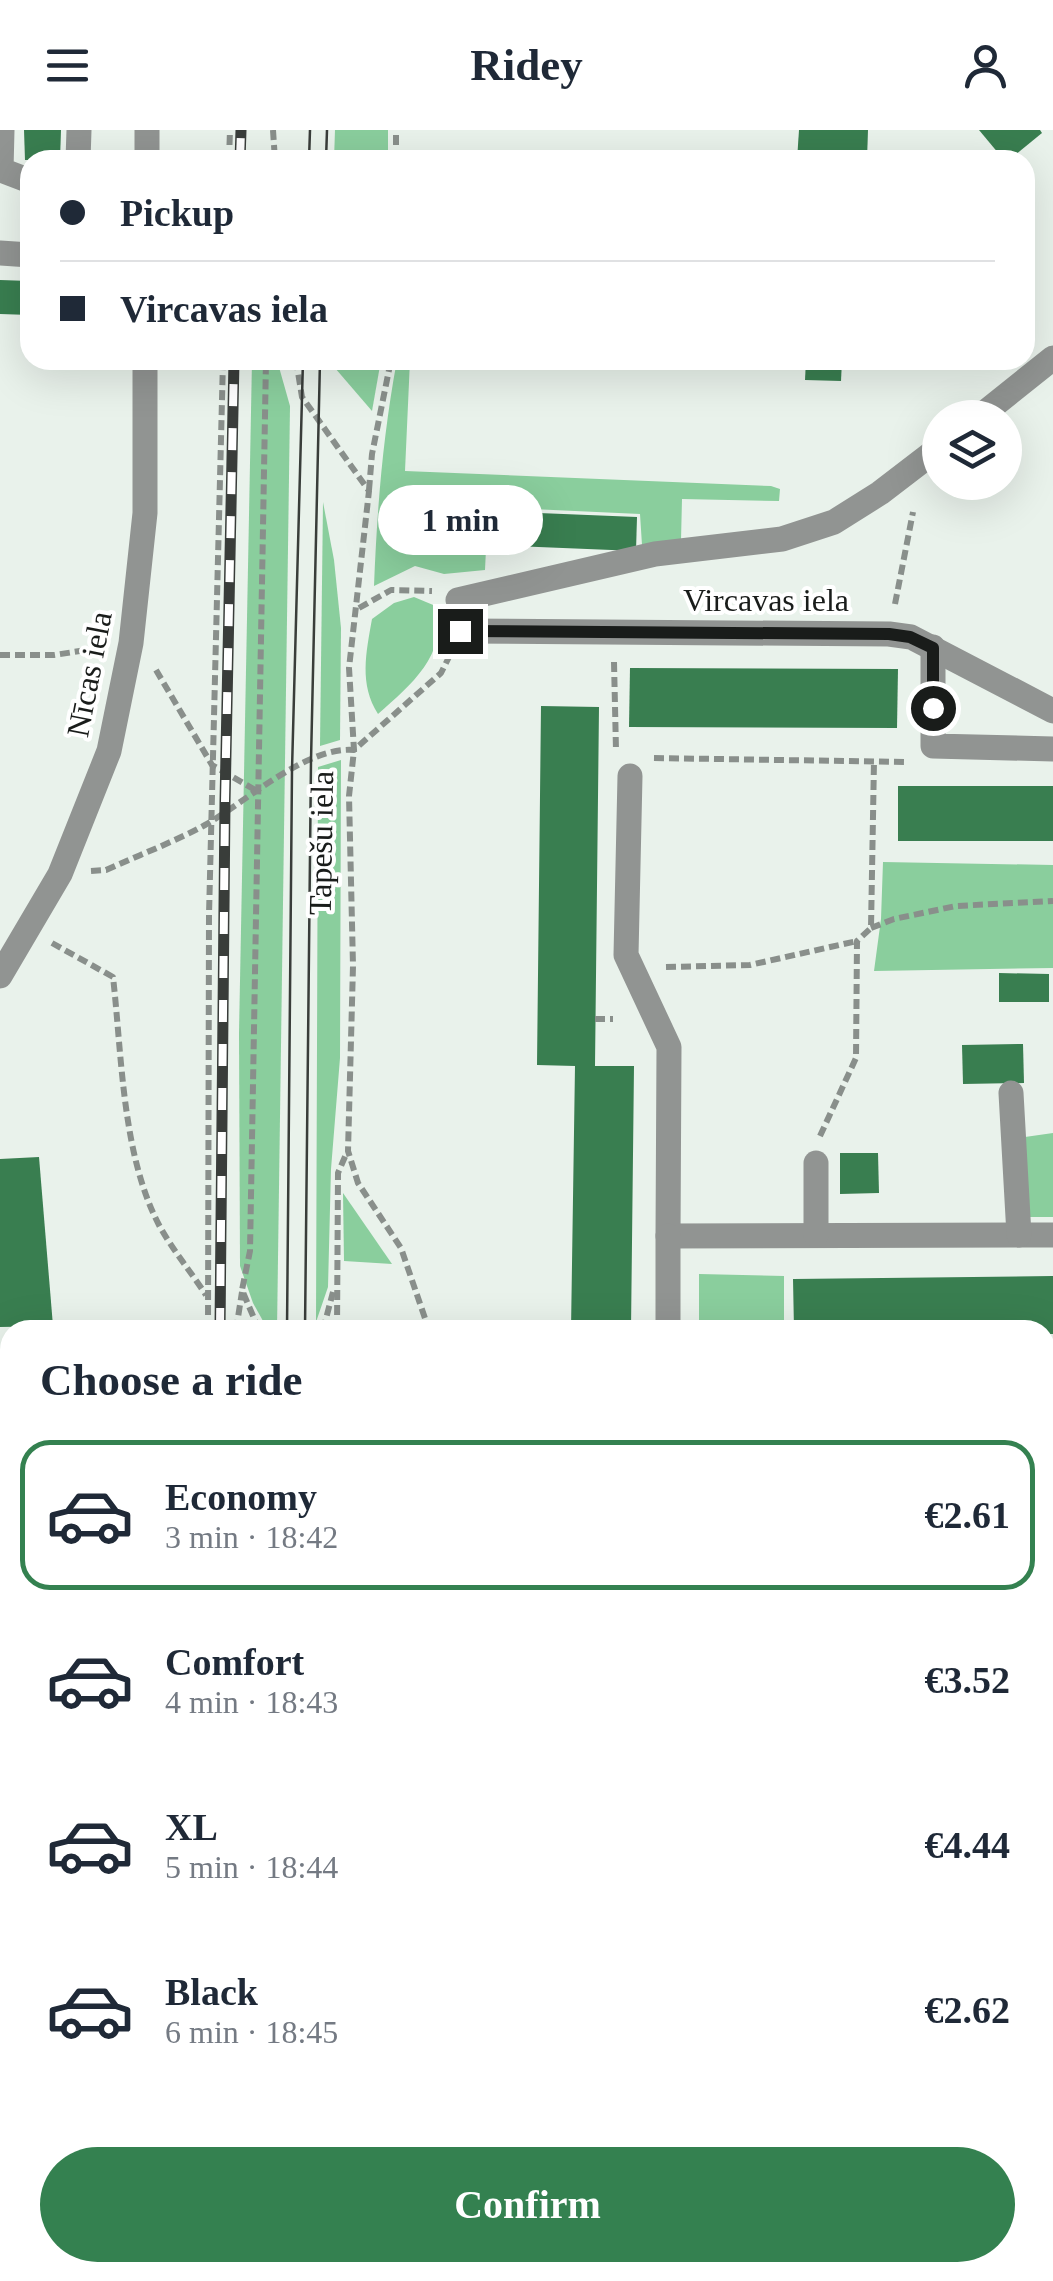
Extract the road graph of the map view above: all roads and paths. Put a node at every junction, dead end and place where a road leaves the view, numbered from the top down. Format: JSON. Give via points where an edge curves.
{"nodes":[{"id":1,"x":2,"y":130,"type":"edge"},
{"id":2,"x":20,"y":177,"type":"edge"},
{"id":3,"x":1053,"y":358,"type":"edge"},
{"id":4,"x":146,"y":370,"type":"edge"},
{"id":5,"x":223,"y":370,"type":"edge"},
{"id":6,"x":266,"y":370,"type":"edge"},
{"id":7,"x":298,"y":370,"type":"edge"},
{"id":8,"x":389,"y":370,"type":"edge"},
{"id":9,"x":1000,"y":400,"type":"edge"},
{"id":10,"x":922,"y":462,"type":"edge"},
{"id":11,"x":368,"y":491,"type":"junction"},
{"id":12,"x":913,"y":512,"type":"dead end"},
{"id":13,"x":458,"y":600,"type":"joint"},
{"id":14,"x":358,"y":608,"type":"junction"},
{"id":15,"x":460,"y":631,"type":"joint"},
{"id":16,"x":613,"y":631,"type":"junction"},
{"id":17,"x":889,"y":634,"type":"junction"},
{"id":18,"x":131,"y":643,"type":"junction"},
{"id":19,"x":933,"y":648,"type":"junction"},
{"id":20,"x":0,"y":656,"type":"edge"},
{"id":21,"x":1053,"y":711,"type":"edge"},
{"id":22,"x":1053,"y":749,"type":"edge"},
{"id":23,"x":354,"y":750,"type":"junction"},
{"id":24,"x":653,"y":758,"type":"dead end"},
{"id":25,"x":874,"y":762,"type":"junction"},
{"id":26,"x":914,"y":762,"type":"dead end"},
{"id":27,"x":212,"y":764,"type":"junction"},
{"id":28,"x":623,"y":766,"type":"joint"},
{"id":29,"x":258,"y":791,"type":"junction"},
{"id":30,"x":212,"y":821,"type":"junction"},
{"id":31,"x":60,"y":874,"type":"junction"},
{"id":32,"x":1053,"y":901,"type":"edge"},
{"id":33,"x":871,"y":928,"type":"junction"},
{"id":34,"x":28,"y":929,"type":"junction"},
{"id":35,"x":857,"y":941,"type":"junction"},
{"id":36,"x":632,"y":967,"type":"junction"},
{"id":37,"x":0,"y":976,"type":"edge"},
{"id":38,"x":596,"y":1018,"type":"dead end"},
{"id":39,"x":613,"y":1019,"type":"dead end"},
{"id":40,"x":1012,"y":1094,"type":"dead end"},
{"id":41,"x":348,"y":1151,"type":"junction"},
{"id":42,"x":816,"y":1163,"type":"joint"},
{"id":43,"x":816,"y":1235,"type":"junction"},
{"id":44,"x":1018,"y":1235,"type":"junction"},
{"id":45,"x":1053,"y":1235,"type":"edge"},
{"id":46,"x":668,"y":1236,"type":"junction"},
{"id":47,"x":335,"y":1286,"type":"junction"},
{"id":48,"x":242,"y":1290,"type":"junction"},
{"id":49,"x":207,"y":1296,"type":"junction"},
{"id":50,"x":208,"y":1320,"type":"edge"},
{"id":51,"x":238,"y":1320,"type":"edge"},
{"id":52,"x":255,"y":1320,"type":"edge"},
{"id":53,"x":326,"y":1320,"type":"edge"},
{"id":54,"x":337,"y":1320,"type":"edge"},
{"id":55,"x":426,"y":1320,"type":"edge"},
{"id":56,"x":668,"y":1320,"type":"edge"}],
"edges":[{"from":1,"to":2,"type":"street","via":[[1,170]]},
{"from":3,"to":9,"type":"street"},
{"from":4,"to":18,"type":"street","name":"Nīcas iela","via":[[145,513]]},
{"from":5,"to":27,"type":"path"},
{"from":6,"to":29,"type":"path"},
{"from":7,"to":11,"type":"path","via":[[302,396]]},
{"from":8,"to":11,"type":"path","name":"Tapešu iela"},
{"from":10,"to":13,"type":"street","name":"Vircavas iela","via":[[834,522],[782,539],[655,554]]},
{"from":11,"to":14,"type":"path","name":"Tapešu iela"},
{"from":12,"to":17,"type":"path"},
{"from":13,"to":14,"type":"path","via":[[430,590],[391,590]]},
{"from":14,"to":23,"type":"path","name":"Tapešu iela","via":[[349,668]]},
{"from":15,"to":16,"type":"street","name":"Vircavas iela"},
{"from":15,"to":23,"type":"path","via":[[442,673]]},
{"from":16,"to":17,"type":"street","name":"Vircavas iela"},
{"from":16,"to":28,"type":"path"},
{"from":17,"to":19,"type":"street","name":"Vircavas iela"},
{"from":18,"to":20,"type":"path","via":[[54,656]]},
{"from":18,"to":27,"type":"path","via":[[153,665]]},
{"from":18,"to":31,"type":"street","name":"Nīcas iela","via":[[109,751]]},
{"from":19,"to":21,"type":"street","name":"Vircavas iela"},
{"from":19,"to":22,"type":"street","via":[[933,746]]},
{"from":23,"to":29,"type":"path","via":[[339,749]]},
{"from":23,"to":41,"type":"path","name":"Tapešu iela"},
{"from":24,"to":25,"type":"path"},
{"from":25,"to":26,"type":"path"},
{"from":25,"to":33,"type":"path"},
{"from":27,"to":29,"type":"path"},
{"from":27,"to":30,"type":"path"},
{"from":28,"to":36,"type":"street","via":[[626,955]]},
{"from":29,"to":30,"type":"path"},
{"from":29,"to":48,"type":"path","via":[[250,1251]]},
{"from":30,"to":31,"type":"path","via":[[106,870]]},
{"from":30,"to":49,"type":"path"},
{"from":31,"to":34,"type":"street","name":"Nīcas iela"},
{"from":32,"to":33,"type":"path","via":[[956,906]]},
{"from":33,"to":35,"type":"path"},
{"from":34,"to":37,"type":"street","name":"Nīcas iela"},
{"from":34,"to":49,"type":"path","via":[[113,977],[139,1175],[159,1226]]},
{"from":35,"to":36,"type":"path","via":[[750,965]]},
{"from":35,"to":42,"type":"path","via":[[856,1058],[816,1148]]},
{"from":36,"to":46,"type":"street","via":[[669,1047]]},
{"from":38,"to":39,"type":"path"},
{"from":40,"to":44,"type":"street"},
{"from":41,"to":47,"type":"path","via":[[338,1174]]},
{"from":41,"to":55,"type":"path","name":"Tapešu iela","via":[[358,1183],[401,1248]]},
{"from":42,"to":43,"type":"street"},
{"from":43,"to":44,"type":"street"},
{"from":43,"to":46,"type":"street"},
{"from":44,"to":45,"type":"street"},
{"from":46,"to":56,"type":"street"},
{"from":47,"to":53,"type":"path"},
{"from":47,"to":54,"type":"path"},
{"from":48,"to":51,"type":"path"},
{"from":48,"to":52,"type":"path"},
{"from":49,"to":50,"type":"path"}]}
